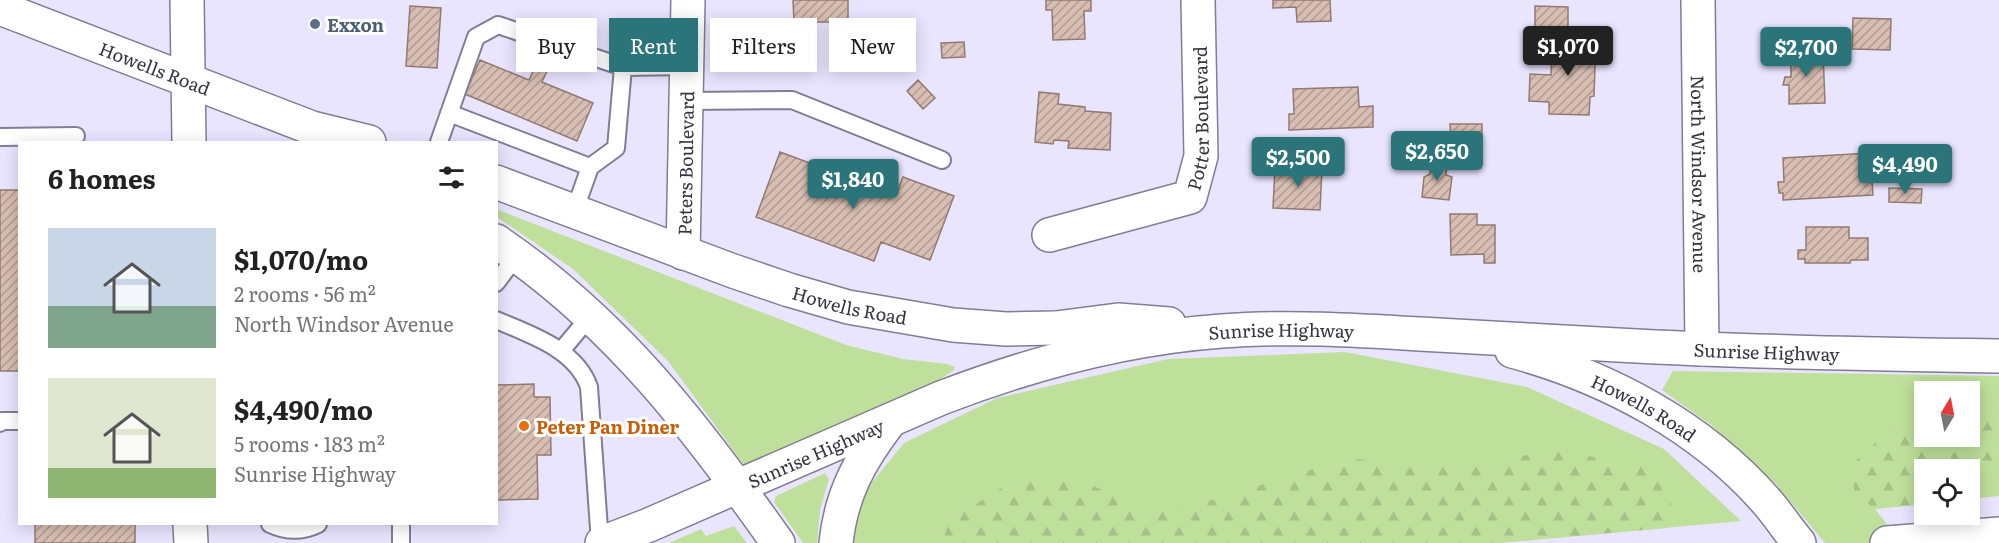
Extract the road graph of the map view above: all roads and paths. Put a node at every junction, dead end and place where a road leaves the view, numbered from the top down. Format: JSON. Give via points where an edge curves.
{"nodes":[{"id":1,"x":187,"y":0,"type":"edge"},
{"id":2,"x":688,"y":0,"type":"edge"},
{"id":3,"x":1198,"y":0,"type":"edge"},
{"id":4,"x":1698,"y":0,"type":"edge"},
{"id":5,"x":0,"y":8,"type":"edge"},
{"id":6,"x":688,"y":18,"type":"edge"},
{"id":7,"x":609,"y":62,"type":"edge"},
{"id":8,"x":623,"y":72,"type":"edge"},
{"id":9,"x":688,"y":72,"type":"edge"},
{"id":10,"x":189,"y":81,"type":"junction"},
{"id":11,"x":687,"y":101,"type":"junction"},
{"id":12,"x":449,"y":113,"type":"junction"},
{"id":13,"x":76,"y":136,"type":"dead end"},
{"id":14,"x":0,"y":137,"type":"edge"},
{"id":15,"x":317,"y":138,"type":"edge"},
{"id":16,"x":189,"y":141,"type":"edge"},
{"id":17,"x":356,"y":141,"type":"edge"},
{"id":18,"x":439,"y":141,"type":"edge"},
{"id":19,"x":942,"y":160,"type":"dead end"},
{"id":20,"x":590,"y":167,"type":"junction"},
{"id":21,"x":498,"y":183,"type":"edge"},
{"id":22,"x":574,"y":212,"type":"junction"},
{"id":23,"x":1049,"y":235,"type":"dead end"},
{"id":24,"x":507,"y":248,"type":"edge"},
{"id":25,"x":684,"y":253,"type":"junction"},
{"id":26,"x":498,"y":277,"type":"edge"},
{"id":27,"x":591,"y":315,"type":"junction"},
{"id":28,"x":498,"y":321,"type":"edge"},
{"id":29,"x":1222,"y":331,"type":"junction"},
{"id":30,"x":1450,"y":336,"type":"junction"},
{"id":31,"x":1702,"y":349,"type":"junction"},
{"id":32,"x":561,"y":351,"type":"junction"},
{"id":33,"x":1999,"y":356,"type":"edge"},
{"id":34,"x":18,"y":421,"type":"edge"},
{"id":35,"x":890,"y":421,"type":"junction"},
{"id":36,"x":0,"y":423,"type":"edge"},
{"id":37,"x":737,"y":486,"type":"junction"},
{"id":38,"x":190,"y":525,"type":"edge"},
{"id":39,"x":273,"y":525,"type":"edge"},
{"id":40,"x":316,"y":525,"type":"edge"},
{"id":41,"x":401,"y":525,"type":"edge"},
{"id":42,"x":1999,"y":534,"type":"edge"},
{"id":43,"x":1897,"y":542,"type":"edge"},
{"id":44,"x":190,"y":543,"type":"edge"},
{"id":45,"x":401,"y":543,"type":"edge"},
{"id":46,"x":601,"y":543,"type":"edge"},
{"id":47,"x":778,"y":543,"type":"edge"},
{"id":48,"x":836,"y":543,"type":"edge"},
{"id":49,"x":1799,"y":543,"type":"edge"}],
"edges":[{"from":1,"to":10,"type":"main road"},
{"from":2,"to":6,"type":"main road","name":"Peters Boulevard"},
{"from":3,"to":23,"type":"main road","name":"Potter Boulevard","via":[[1202,156],[1190,197]]},
{"from":4,"to":31,"type":"main road","name":"North Windsor Avenue"},
{"from":5,"to":10,"type":"main road","name":"Howells Road"},
{"from":7,"to":12,"type":"lane","via":[[498,26],[476,37]]},
{"from":8,"to":20,"type":"lane","via":[[616,148]]},
{"from":9,"to":11,"type":"main road","name":"Peters Boulevard"},
{"from":10,"to":15,"type":"main road","name":"Howells Road"},
{"from":10,"to":16,"type":"main road"},
{"from":11,"to":19,"type":"lane","via":[[792,100]]},
{"from":11,"to":25,"type":"main road","name":"Peters Boulevard"},
{"from":12,"to":18,"type":"lane"},
{"from":12,"to":20,"type":"lane"},
{"from":13,"to":14,"type":"lane"},
{"from":15,"to":17,"type":"main road","name":"Howells Road"},
{"from":20,"to":22,"type":"lane"},
{"from":21,"to":22,"type":"main road","name":"Howells Road"},
{"from":22,"to":25,"type":"main road","name":"Howells Road"},
{"from":24,"to":26,"type":"lane"},
{"from":24,"to":27,"type":"main road"},
{"from":25,"to":29,"type":"main road","name":"Howells Road","via":[[828,302],[953,325],[1031,329],[1137,321]]},
{"from":27,"to":32,"type":"lane"},
{"from":27,"to":37,"type":"main road","via":[[663,390]]},
{"from":28,"to":32,"type":"lane"},
{"from":29,"to":30,"type":"main road","name":"Sunrise Highway","via":[[1331,329]]},
{"from":29,"to":35,"type":"main road","name":"Sunrise Highway","via":[[1062,357],[982,382]]},
{"from":30,"to":31,"type":"main road","name":"Sunrise Highway"},
{"from":30,"to":49,"type":"main road","name":"Howells Road","via":[[1537,358],[1597,381],[1656,411],[1728,464],[1768,503]]},
{"from":31,"to":33,"type":"main road","name":"Sunrise Highway"},
{"from":32,"to":46,"type":"lane","via":[[586,377],[589,387]]},
{"from":34,"to":36,"type":"lane"},
{"from":35,"to":37,"type":"main road","name":"Sunrise Highway"},
{"from":35,"to":48,"type":"main road","via":[[864,456],[847,490]]},
{"from":37,"to":46,"type":"main road","name":"Sunrise Highway"},
{"from":37,"to":47,"type":"main road"},
{"from":38,"to":44,"type":"main road"},
{"from":39,"to":40,"type":"lane","via":[[306,530]]},
{"from":41,"to":45,"type":"lane"},
{"from":42,"to":43,"type":"main road"}]}
